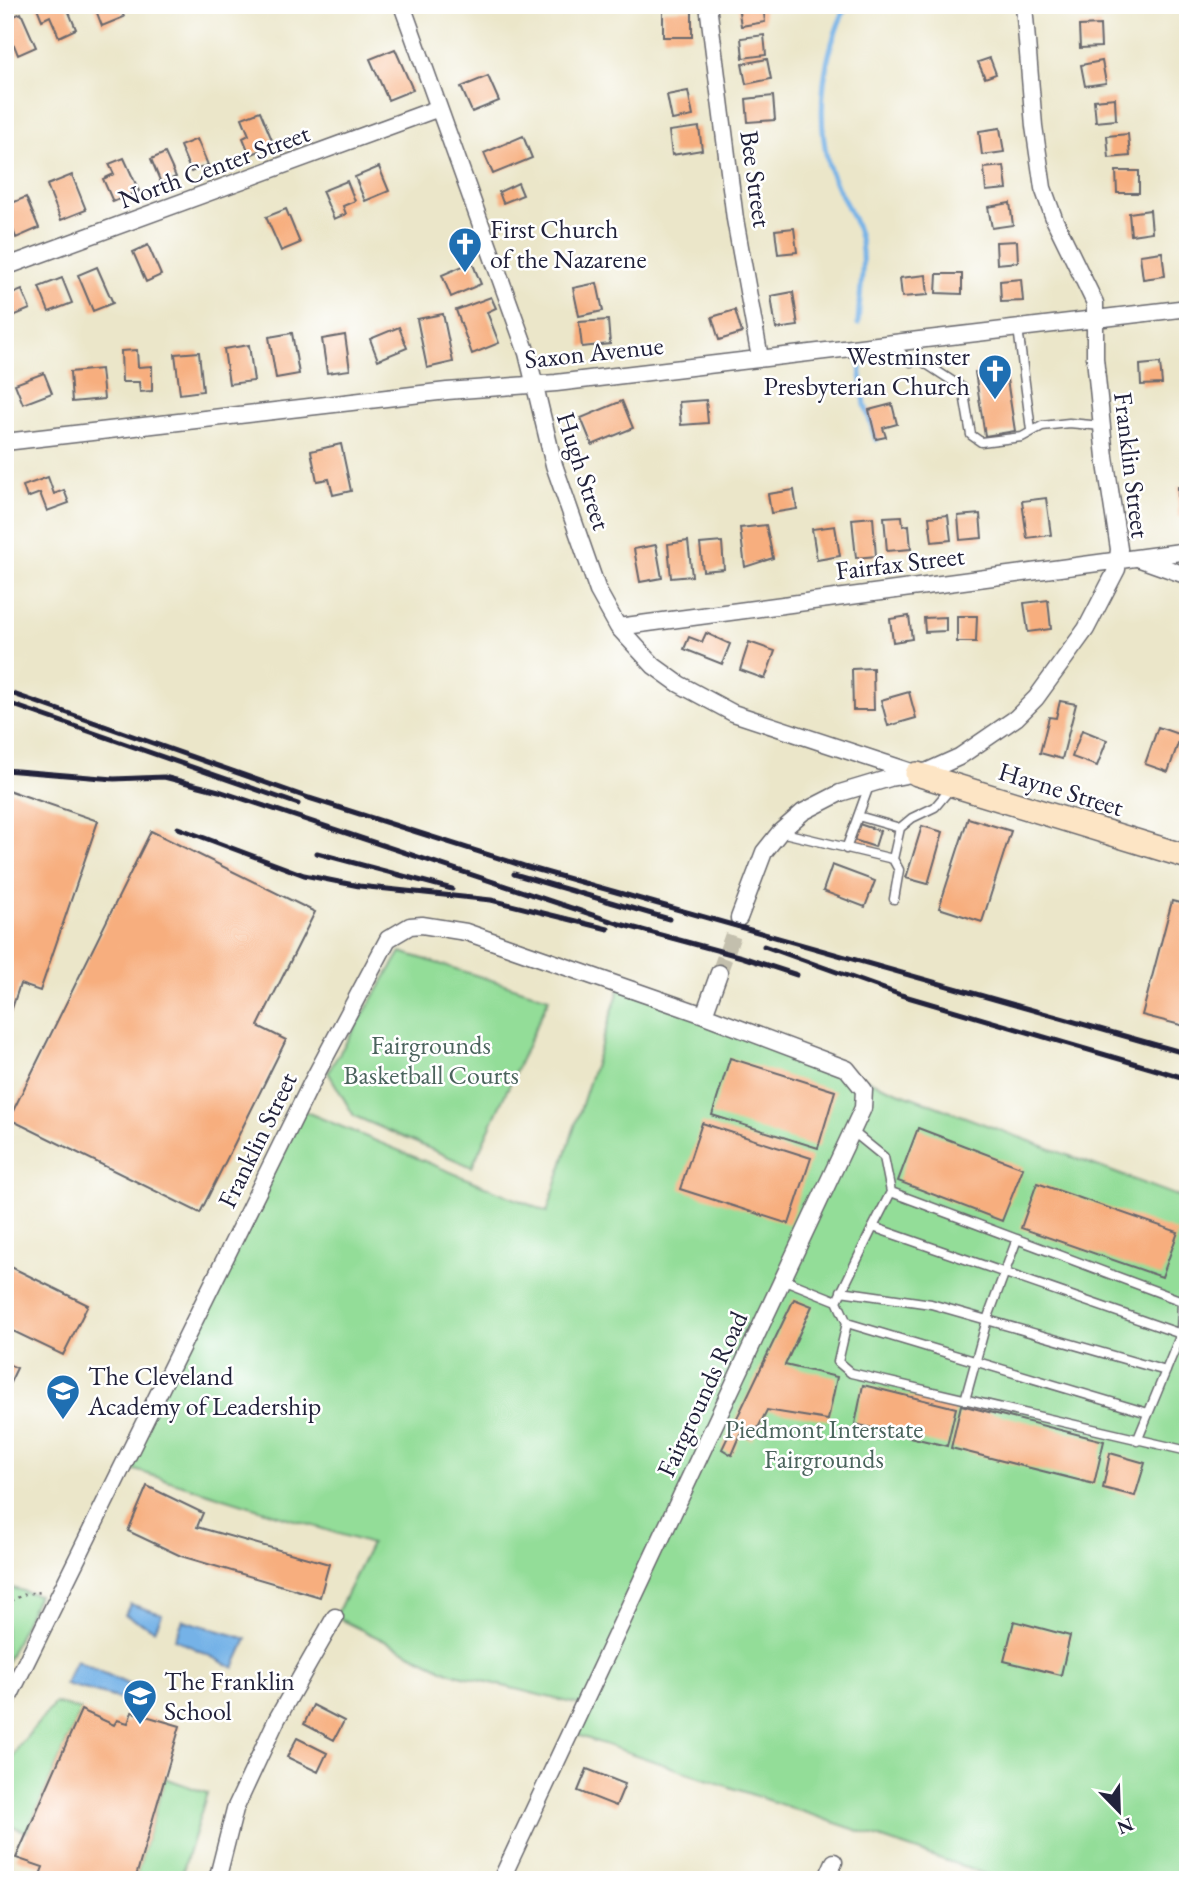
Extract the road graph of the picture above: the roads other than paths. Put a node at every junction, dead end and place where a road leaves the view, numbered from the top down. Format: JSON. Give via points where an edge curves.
{"nodes":[{"id":1,"x":402,"y":5,"type":"edge"},
{"id":2,"x":708,"y":5,"type":"edge"},
{"id":3,"x":1024,"y":5,"type":"edge"},
{"id":4,"x":439,"y":108,"type":"junction"},
{"id":5,"x":5,"y":267,"type":"edge"},
{"id":6,"x":1188,"y":308,"type":"edge"},
{"id":7,"x":1093,"y":319,"type":"junction"},
{"id":8,"x":1018,"y":328,"type":"junction"},
{"id":9,"x":891,"y":343,"type":"junction"},
{"id":10,"x":760,"y":358,"type":"junction"},
{"id":11,"x":534,"y":384,"type":"junction"},
{"id":12,"x":1102,"y":426,"type":"junction"},
{"id":13,"x":1031,"y":430,"type":"junction"},
{"id":14,"x":5,"y":442,"type":"edge"},
{"id":15,"x":1188,"y":551,"type":"edge"},
{"id":16,"x":1127,"y":558,"type":"junction"},
{"id":17,"x":1188,"y":576,"type":"edge"},
{"id":18,"x":618,"y":627,"type":"junction"},
{"id":19,"x":918,"y":774,"type":"junction"},
{"id":20,"x":869,"y":784,"type":"junction"},
{"id":21,"x":953,"y":785,"type":"junction"},
{"id":22,"x":858,"y":816,"type":"junction"},
{"id":23,"x":900,"y":828,"type":"junction"},
{"id":24,"x":780,"y":832,"type":"junction"},
{"id":25,"x":846,"y":849,"type":"junction"},
{"id":26,"x":1188,"y":857,"type":"edge"},
{"id":27,"x":893,"y":859,"type":"junction"},
{"id":28,"x":894,"y":900,"type":"dead end"},
{"id":29,"x":739,"y":918,"type":"tunnel mouth"},
{"id":30,"x":719,"y":973,"type":"tunnel mouth"},
{"id":31,"x":704,"y":1015,"type":"junction"},
{"id":32,"x":851,"y":1131,"type":"junction"},
{"id":33,"x":891,"y":1192,"type":"junction"},
{"id":34,"x":873,"y":1227,"type":"junction"},
{"id":35,"x":1017,"y":1239,"type":"junction"},
{"id":36,"x":1003,"y":1271,"type":"junction"},
{"id":37,"x":782,"y":1279,"type":"junction"},
{"id":38,"x":841,"y":1291,"type":"junction"},
{"id":39,"x":837,"y":1301,"type":"junction"},
{"id":40,"x":987,"y":1320,"type":"junction"},
{"id":41,"x":847,"y":1323,"type":"junction"},
{"id":42,"x":1184,"y":1335,"type":"edge"},
{"id":43,"x":974,"y":1361,"type":"junction"},
{"id":44,"x":1166,"y":1371,"type":"junction"},
{"id":45,"x":965,"y":1400,"type":"junction"},
{"id":46,"x":1148,"y":1413,"type":"junction"},
{"id":47,"x":1137,"y":1441,"type":"junction"},
{"id":48,"x":1188,"y":1451,"type":"edge"},
{"id":49,"x":335,"y":1617,"type":"dead end"},
{"id":50,"x":5,"y":1705,"type":"edge"},
{"id":51,"x":834,"y":1862,"type":"dead end"},
{"id":52,"x":217,"y":1880,"type":"edge"},
{"id":53,"x":500,"y":1880,"type":"edge"},
{"id":54,"x":826,"y":1880,"type":"edge"}],
"edges":[{"from":1,"to":4,"type":"street","name":"Hugh Street"},
{"from":2,"to":10,"type":"street","name":"Bee Street","via":[[735,219]]},
{"from":3,"to":7,"type":"street","name":"Franklin Street","via":[[1044,188],[1093,297]]},
{"from":4,"to":5,"type":"street","name":"North Center Street"},
{"from":4,"to":11,"type":"street","name":"Hugh Street"},
{"from":6,"to":7,"type":"street","name":"Saxon Avenue"},
{"from":7,"to":8,"type":"street","name":"Saxon Avenue"},
{"from":7,"to":12,"type":"street","name":"Franklin Street"},
{"from":8,"to":9,"type":"street","name":"Saxon Avenue"},
{"from":8,"to":13,"type":"lane"},
{"from":9,"to":10,"type":"street","name":"Saxon Avenue"},
{"from":9,"to":13,"type":"lane","via":[[911,362],[920,360],[962,388],[971,435],[981,442],[1022,438]]},
{"from":10,"to":11,"type":"street","name":"Saxon Avenue"},
{"from":11,"to":14,"type":"street","name":"Saxon Avenue"},
{"from":11,"to":18,"type":"street","name":"Hugh Street","via":[[554,465],[598,592]]},
{"from":12,"to":13,"type":"lane","via":[[1069,423]]},
{"from":12,"to":16,"type":"street","name":"Franklin Street"},
{"from":15,"to":16,"type":"street","name":"Fairfax Street"},
{"from":16,"to":17,"type":"street"},
{"from":16,"to":18,"type":"street","name":"Fairfax Street"},
{"from":16,"to":19,"type":"street","name":"Franklin Street","via":[[1091,621],[1036,698],[989,739]]},
{"from":18,"to":19,"type":"street","name":"Hugh Street","via":[[654,666],[705,700]]},
{"from":19,"to":20,"type":"street","name":"Franklin Street"},
{"from":19,"to":21,"type":"street","name":"Hayne Street"},
{"from":20,"to":22,"type":"lane"},
{"from":20,"to":24,"type":"street","name":"Franklin Street","via":[[816,804]]},
{"from":21,"to":23,"type":"lane","via":[[935,807]]},
{"from":21,"to":26,"type":"street","name":"Hayne Street"},
{"from":22,"to":23,"type":"lane"},
{"from":22,"to":25,"type":"lane"},
{"from":23,"to":27,"type":"lane"},
{"from":24,"to":25,"type":"lane"},
{"from":24,"to":29,"type":"street","name":"Franklin Street","via":[[764,852]]},
{"from":25,"to":27,"type":"lane"},
{"from":27,"to":28,"type":"lane","via":[[899,870]]},
{"from":30,"to":31,"type":"street"},
{"from":31,"to":32,"type":"street","name":"Fairgrounds Road","via":[[820,1057],[855,1075],[865,1099]]},
{"from":31,"to":50,"type":"street","name":"Franklin Street","via":[[466,932],[422,925],[398,931],[388,939],[308,1091]]},
{"from":32,"to":33,"type":"lane","via":[[884,1157]]},
{"from":32,"to":37,"type":"street","name":"Fairgrounds Road"},
{"from":33,"to":34,"type":"lane"},
{"from":33,"to":35,"type":"lane"},
{"from":34,"to":36,"type":"lane"},
{"from":34,"to":38,"type":"lane"},
{"from":35,"to":36,"type":"lane"},
{"from":35,"to":42,"type":"lane","via":[[1182,1301]]},
{"from":36,"to":40,"type":"lane"},
{"from":36,"to":42,"type":"lane"},
{"from":37,"to":39,"type":"lane"},
{"from":37,"to":53,"type":"street","name":"Fairgrounds Road"},
{"from":38,"to":39,"type":"lane"},
{"from":38,"to":40,"type":"lane","via":[[931,1304]]},
{"from":39,"to":41,"type":"lane"},
{"from":40,"to":43,"type":"lane"},
{"from":40,"to":44,"type":"lane"},
{"from":41,"to":43,"type":"lane"},
{"from":41,"to":45,"type":"lane","via":[[838,1362],[850,1373]]},
{"from":42,"to":44,"type":"lane"},
{"from":43,"to":45,"type":"lane"},
{"from":43,"to":46,"type":"lane"},
{"from":44,"to":46,"type":"lane"},
{"from":45,"to":47,"type":"lane"},
{"from":46,"to":47,"type":"lane"},
{"from":47,"to":48,"type":"lane"},
{"from":49,"to":52,"type":"street","via":[[277,1719],[235,1809]]},
{"from":51,"to":54,"type":"street"}]}
